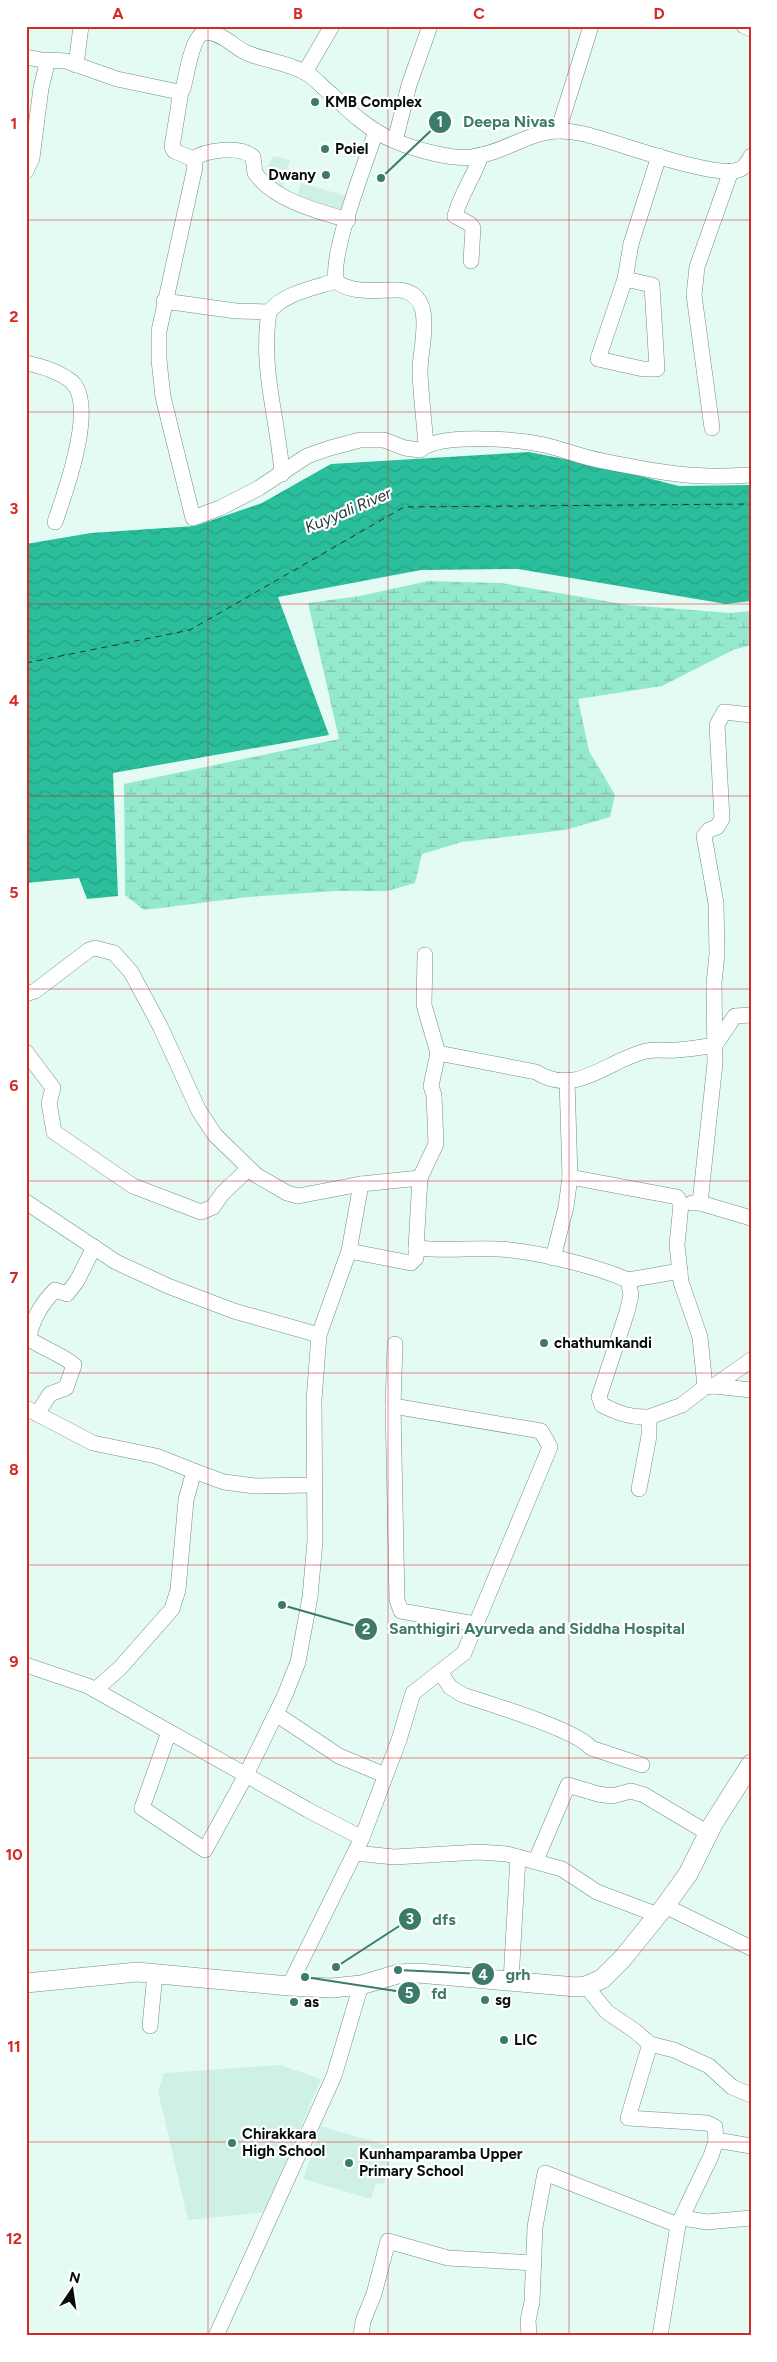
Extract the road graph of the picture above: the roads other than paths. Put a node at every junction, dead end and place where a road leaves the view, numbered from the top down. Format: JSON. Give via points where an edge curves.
{"nodes":[{"id":1,"x":81,"y":26,"type":"edge"},
{"id":2,"x":332,"y":26,"type":"edge"},
{"id":3,"x":430,"y":26,"type":"edge"},
{"id":4,"x":592,"y":26,"type":"edge"},
{"id":5,"x":744,"y":26,"type":"edge"},
{"id":6,"x":751,"y":29,"type":"edge"},
{"id":7,"x":201,"y":30,"type":"edge"},
{"id":8,"x":26,"y":57,"type":"edge"},
{"id":9,"x":47,"y":61,"type":"junction"},
{"id":10,"x":76,"y":65,"type":"junction"},
{"id":11,"x":305,"y":72,"type":"junction"},
{"id":12,"x":181,"y":91,"type":"junction"},
{"id":13,"x":376,"y":131,"type":"junction"},
{"id":14,"x":558,"y":131,"type":"junction"},
{"id":15,"x":395,"y":141,"type":"junction"},
{"id":16,"x":481,"y":155,"type":"junction"},
{"id":17,"x":659,"y":156,"type":"junction"},
{"id":18,"x":751,"y":156,"type":"edge"},
{"id":19,"x":192,"y":158,"type":"junction"},
{"id":20,"x":26,"y":171,"type":"edge"},
{"id":21,"x":730,"y":171,"type":"junction"},
{"id":22,"x":348,"y":220,"type":"junction"},
{"id":23,"x":471,"y":261,"type":"dead end"},
{"id":24,"x":625,"y":279,"type":"junction"},
{"id":25,"x":336,"y":281,"type":"junction"},
{"id":26,"x":164,"y":301,"type":"junction"},
{"id":27,"x":270,"y":312,"type":"junction"},
{"id":28,"x":26,"y":363,"type":"edge"},
{"id":29,"x":712,"y":428,"type":"dead end"},
{"id":30,"x":426,"y":445,"type":"junction"},
{"id":31,"x":282,"y":474,"type":"junction"},
{"id":32,"x":751,"y":475,"type":"edge"},
{"id":33,"x":55,"y":522,"type":"dead end"},
{"id":34,"x":751,"y":715,"type":"edge"},
{"id":35,"x":425,"y":955,"type":"dead end"},
{"id":36,"x":26,"y":994,"type":"edge"},
{"id":37,"x":751,"y":1015,"type":"edge"},
{"id":38,"x":715,"y":1045,"type":"junction"},
{"id":39,"x":26,"y":1052,"type":"edge"},
{"id":40,"x":438,"y":1052,"type":"junction"},
{"id":41,"x":567,"y":1080,"type":"junction"},
{"id":42,"x":248,"y":1169,"type":"junction"},
{"id":43,"x":570,"y":1177,"type":"junction"},
{"id":44,"x":420,"y":1178,"type":"junction"},
{"id":45,"x":360,"y":1184,"type":"junction"},
{"id":46,"x":26,"y":1202,"type":"edge"},
{"id":47,"x":700,"y":1202,"type":"junction"},
{"id":48,"x":681,"y":1204,"type":"junction"},
{"id":49,"x":751,"y":1218,"type":"edge"},
{"id":50,"x":94,"y":1247,"type":"junction"},
{"id":51,"x":416,"y":1248,"type":"junction"},
{"id":52,"x":350,"y":1251,"type":"junction"},
{"id":53,"x":553,"y":1258,"type":"junction"},
{"id":54,"x":680,"y":1271,"type":"junction"},
{"id":55,"x":628,"y":1280,"type":"junction"},
{"id":56,"x":319,"y":1335,"type":"junction"},
{"id":57,"x":395,"y":1344,"type":"dead end"},
{"id":58,"x":751,"y":1360,"type":"edge"},
{"id":59,"x":710,"y":1386,"type":"junction"},
{"id":60,"x":751,"y":1390,"type":"edge"},
{"id":61,"x":393,"y":1406,"type":"junction"},
{"id":62,"x":32,"y":1411,"type":"edge"},
{"id":63,"x":649,"y":1417,"type":"junction"},
{"id":64,"x":194,"y":1471,"type":"junction"},
{"id":65,"x":314,"y":1485,"type":"junction"},
{"id":66,"x":639,"y":1489,"type":"dead end"},
{"id":67,"x":475,"y":1624,"type":"junction"},
{"id":68,"x":26,"y":1665,"type":"edge"},
{"id":69,"x":441,"y":1673,"type":"junction"},
{"id":70,"x":94,"y":1690,"type":"junction"},
{"id":71,"x":276,"y":1714,"type":"junction"},
{"id":72,"x":169,"y":1732,"type":"junction"},
{"id":73,"x":751,"y":1764,"type":"edge"},
{"id":74,"x":642,"y":1765,"type":"dead end"},
{"id":75,"x":246,"y":1775,"type":"junction"},
{"id":76,"x":385,"y":1775,"type":"junction"},
{"id":77,"x":708,"y":1833,"type":"junction"},
{"id":78,"x":362,"y":1838,"type":"junction"},
{"id":79,"x":355,"y":1853,"type":"junction"},
{"id":80,"x":518,"y":1857,"type":"junction"},
{"id":81,"x":536,"y":1860,"type":"junction"},
{"id":82,"x":662,"y":1910,"type":"junction"},
{"id":83,"x":751,"y":1948,"type":"edge"},
{"id":84,"x":155,"y":1974,"type":"junction"},
{"id":85,"x":511,"y":1981,"type":"junction"},
{"id":86,"x":26,"y":1983,"type":"edge"},
{"id":87,"x":361,"y":1985,"type":"junction"},
{"id":88,"x":289,"y":1986,"type":"junction"},
{"id":89,"x":586,"y":1986,"type":"junction"},
{"id":90,"x":150,"y":2026,"type":"dead end"},
{"id":91,"x":650,"y":2044,"type":"junction"},
{"id":92,"x":751,"y":2095,"type":"edge"},
{"id":93,"x":716,"y":2140,"type":"junction"},
{"id":94,"x":751,"y":2146,"type":"edge"},
{"id":95,"x":751,"y":2218,"type":"edge"},
{"id":96,"x":681,"y":2222,"type":"junction"},
{"id":97,"x":534,"y":2263,"type":"junction"},
{"id":98,"x":216,"y":2336,"type":"edge"},
{"id":99,"x":361,"y":2336,"type":"edge"},
{"id":100,"x":528,"y":2336,"type":"edge"},
{"id":101,"x":660,"y":2336,"type":"edge"}],
"edges":[{"from":1,"to":10,"type":"street"},
{"from":2,"to":11,"type":"street"},
{"from":3,"to":15,"type":"street","via":[[409,85]]},
{"from":4,"to":14,"type":"street"},
{"from":5,"to":6,"type":"street"},
{"from":7,"to":11,"type":"street","via":[[213,33],[247,53]]},
{"from":7,"to":12,"type":"street"},
{"from":8,"to":9,"type":"street"},
{"from":9,"to":10,"type":"street","via":[[52,58]]},
{"from":9,"to":20,"type":"street","via":[[32,158]]},
{"from":10,"to":12,"type":"street","via":[[117,79]]},
{"from":11,"to":13,"type":"street"},
{"from":12,"to":19,"type":"street","via":[[172,147],[174,151]]},
{"from":13,"to":15,"type":"street"},
{"from":13,"to":22,"type":"street"},
{"from":14,"to":16,"type":"street","via":[[549,130],[526,137],[500,151]]},
{"from":14,"to":17,"type":"street","via":[[582,134]]},
{"from":15,"to":16,"type":"street","via":[[445,155],[470,158]]},
{"from":16,"to":23,"type":"street","via":[[455,216],[474,228]]},
{"from":17,"to":21,"type":"street"},
{"from":17,"to":24,"type":"street","via":[[631,244]]},
{"from":18,"to":21,"type":"street","via":[[744,167]]},
{"from":19,"to":22,"type":"street","via":[[228,151],[248,152],[252,156],[255,173],[269,186],[302,206]]},
{"from":19,"to":26,"type":"street","via":[[195,167]]},
{"from":21,"to":29,"type":"street","via":[[697,267],[694,295]]},
{"from":22,"to":25,"type":"street","via":[[334,271]]},
{"from":24,"to":24,"type":"street","via":[[598,359],[657,369],[652,286]]},
{"from":25,"to":27,"type":"street","via":[[280,302]]},
{"from":25,"to":30,"type":"street","via":[[349,289],[408,292],[419,302],[425,318],[420,370]]},
{"from":26,"to":27,"type":"street","via":[[236,311]]},
{"from":26,"to":31,"type":"street","via":[[160,331],[163,397],[193,518],[220,508]]},
{"from":27,"to":31,"type":"street","via":[[266,369],[277,422]]},
{"from":28,"to":33,"type":"street","via":[[56,373],[72,383],[82,403],[79,442]]},
{"from":30,"to":31,"type":"street","via":[[420,450],[384,440],[360,440],[307,456]]},
{"from":30,"to":32,"type":"street","via":[[453,439],[540,444],[601,461],[663,472],[718,477]]},
{"from":34,"to":38,"type":"street","via":[[724,712],[717,725],[722,819],[704,836],[717,929]]},
{"from":35,"to":40,"type":"street","via":[[424,1005]]},
{"from":36,"to":42,"type":"street","via":[[35,991],[89,950],[95,948],[114,953],[131,972],[200,1111],[215,1135]]},
{"from":37,"to":38,"type":"street","via":[[735,1016]]},
{"from":38,"to":41,"type":"street","via":[[646,1051],[594,1074]]},
{"from":38,"to":47,"type":"street"},
{"from":39,"to":42,"type":"street","via":[[54,1088],[49,1103],[54,1132],[133,1186],[201,1212],[213,1207]]},
{"from":40,"to":41,"type":"street","via":[[536,1072],[546,1079]]},
{"from":40,"to":44,"type":"street","via":[[431,1086],[436,1144]]},
{"from":41,"to":43,"type":"street"},
{"from":42,"to":45,"type":"street","via":[[287,1193],[298,1196]]},
{"from":43,"to":48,"type":"street","via":[[677,1197]]},
{"from":43,"to":53,"type":"street"},
{"from":44,"to":45,"type":"street"},
{"from":44,"to":51,"type":"street"},
{"from":45,"to":52,"type":"street"},
{"from":46,"to":50,"type":"street"},
{"from":47,"to":48,"type":"street"},
{"from":47,"to":49,"type":"street"},
{"from":48,"to":54,"type":"street","via":[[677,1245]]},
{"from":50,"to":56,"type":"street","via":[[116,1262],[168,1286],[234,1311]]},
{"from":50,"to":62,"type":"street","via":[[67,1294],[54,1290],[45,1300],[30,1330],[28,1338],[74,1365],[66,1388],[50,1394]]},
{"from":51,"to":52,"type":"street","via":[[416,1258],[411,1263]]},
{"from":51,"to":53,"type":"street","via":[[442,1251],[498,1248]]},
{"from":52,"to":56,"type":"street"},
{"from":53,"to":55,"type":"street"},
{"from":54,"to":55,"type":"street"},
{"from":54,"to":59,"type":"street","via":[[700,1337]]},
{"from":55,"to":63,"type":"street","via":[[631,1295],[599,1397],[602,1405],[612,1411],[631,1418]]},
{"from":56,"to":65,"type":"street","via":[[314,1400]]},
{"from":57,"to":61,"type":"street"},
{"from":58,"to":59,"type":"street"},
{"from":59,"to":60,"type":"street"},
{"from":59,"to":63,"type":"street","via":[[682,1405]]},
{"from":61,"to":67,"type":"street","via":[[397,1600],[401,1611]]},
{"from":61,"to":67,"type":"street","via":[[541,1431],[550,1447]]},
{"from":62,"to":64,"type":"street","via":[[93,1443],[156,1456]]},
{"from":63,"to":66,"type":"street","via":[[650,1436]]},
{"from":64,"to":65,"type":"street","via":[[224,1482],[255,1486]]},
{"from":64,"to":70,"type":"street","via":[[186,1500],[178,1590],[172,1609],[120,1668]]},
{"from":65,"to":71,"type":"street","via":[[315,1541],[310,1597],[298,1662]]},
{"from":67,"to":69,"type":"street","via":[[464,1653]]},
{"from":68,"to":70,"type":"street"},
{"from":69,"to":74,"type":"street","via":[[450,1687],[464,1695],[566,1731],[587,1742],[591,1748]]},
{"from":69,"to":76,"type":"street","via":[[413,1694]]},
{"from":70,"to":72,"type":"street"},
{"from":71,"to":75,"type":"street"},
{"from":71,"to":76,"type":"street","via":[[338,1756]]},
{"from":72,"to":75,"type":"street"},
{"from":72,"to":75,"type":"street","via":[[142,1808],[205,1850]]},
{"from":73,"to":77,"type":"main road"},
{"from":75,"to":78,"type":"street"},
{"from":76,"to":78,"type":"street"},
{"from":77,"to":81,"type":"street","via":[[638,1793],[631,1791],[612,1796],[568,1785]]},
{"from":77,"to":82,"type":"main road","via":[[688,1874]]},
{"from":78,"to":79,"type":"street"},
{"from":79,"to":80,"type":"street","via":[[394,1857],[479,1852]]},
{"from":79,"to":88,"type":"street"},
{"from":80,"to":81,"type":"street"},
{"from":80,"to":85,"type":"street"},
{"from":81,"to":82,"type":"street","via":[[562,1869],[597,1892]]},
{"from":82,"to":83,"type":"street"},
{"from":82,"to":89,"type":"main road","via":[[613,1970]]},
{"from":84,"to":86,"type":"main road","via":[[137,1972]]},
{"from":84,"to":88,"type":"main road"},
{"from":84,"to":90,"type":"street"},
{"from":85,"to":87,"type":"main road","via":[[410,1973]]},
{"from":85,"to":89,"type":"main road"},
{"from":87,"to":88,"type":"main road","via":[[332,1988]]},
{"from":87,"to":98,"type":"street","via":[[334,2076]]},
{"from":89,"to":91,"type":"street","via":[[607,2012]]},
{"from":91,"to":92,"type":"street","via":[[674,2050],[709,2066],[732,2087]]},
{"from":91,"to":93,"type":"street","via":[[628,2118],[707,2123],[715,2127]]},
{"from":93,"to":94,"type":"street"},
{"from":93,"to":96,"type":"street"},
{"from":95,"to":96,"type":"street"},
{"from":96,"to":97,"type":"street","via":[[544,2173],[536,2218]]},
{"from":96,"to":101,"type":"street"},
{"from":97,"to":99,"type":"street","via":[[448,2258],[388,2241]]},
{"from":97,"to":100,"type":"street"}]}
